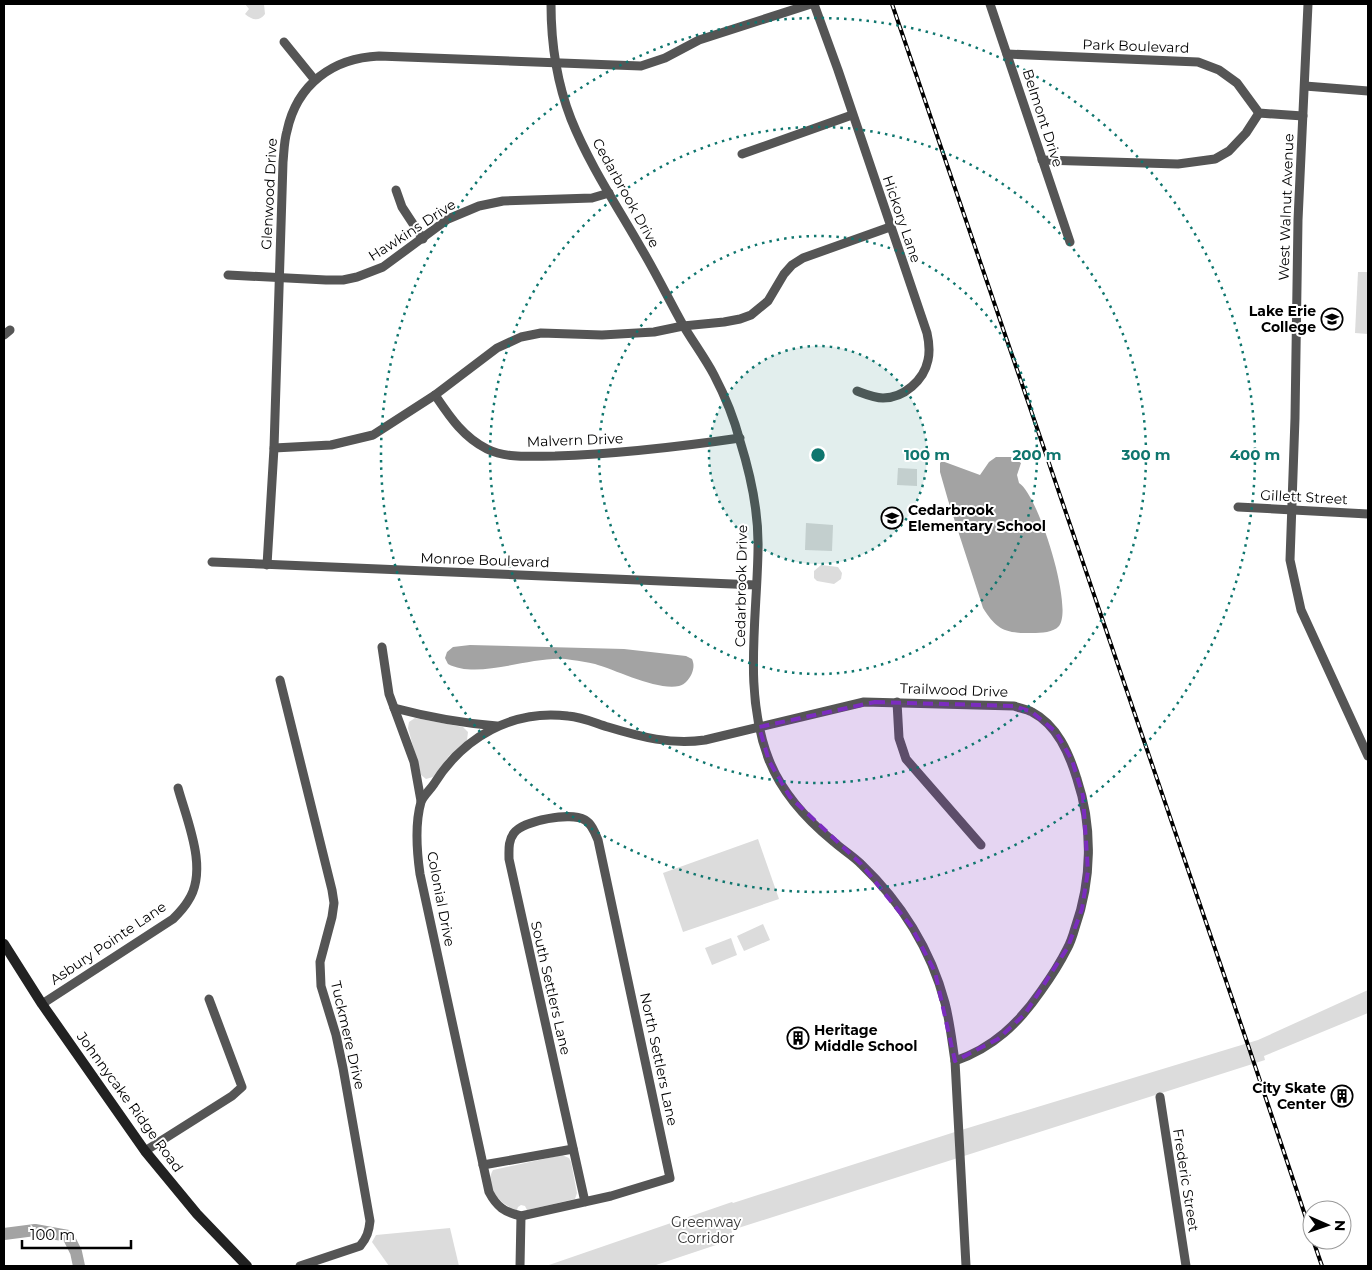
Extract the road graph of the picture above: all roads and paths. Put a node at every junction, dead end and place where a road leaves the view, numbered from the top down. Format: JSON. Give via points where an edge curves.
{"nodes":[{"id":1,"x":551,"y":4,"type":"edge"},
{"id":2,"x":812,"y":4,"type":"edge"},
{"id":3,"x":990,"y":4,"type":"edge"},
{"id":4,"x":1308,"y":4,"type":"edge"},
{"id":5,"x":284,"y":42,"type":"dead end"},
{"id":6,"x":1007,"y":54,"type":"junction"},
{"id":7,"x":556,"y":63,"type":"junction"},
{"id":8,"x":314,"y":79,"type":"junction"},
{"id":9,"x":1305,"y":86,"type":"junction"},
{"id":10,"x":1368,"y":91,"type":"edge"},
{"id":11,"x":1259,"y":113,"type":"junction"},
{"id":12,"x":852,"y":115,"type":"junction"},
{"id":13,"x":1303,"y":116,"type":"junction"},
{"id":14,"x":742,"y":154,"type":"dead end"},
{"id":15,"x":1042,"y":160,"type":"junction"},
{"id":16,"x":396,"y":190,"type":"dead end"},
{"id":17,"x":609,"y":193,"type":"junction"},
{"id":18,"x":890,"y":227,"type":"junction"},
{"id":19,"x":423,"y":239,"type":"junction"},
{"id":20,"x":1070,"y":242,"type":"dead end"},
{"id":21,"x":228,"y":275,"type":"dead end"},
{"id":22,"x":278,"y":278,"type":"junction"},
{"id":23,"x":683,"y":326,"type":"junction"},
{"id":24,"x":857,"y":391,"type":"dead end"},
{"id":25,"x":435,"y":395,"type":"junction"},
{"id":26,"x":740,"y":438,"type":"junction"},
{"id":27,"x":274,"y":448,"type":"junction"},
{"id":28,"x":1238,"y":507,"type":"dead end"},
{"id":29,"x":1292,"y":510,"type":"junction"},
{"id":30,"x":1368,"y":514,"type":"edge"},
{"id":31,"x":212,"y":562,"type":"dead end"},
{"id":32,"x":267,"y":565,"type":"junction"},
{"id":33,"x":756,"y":584,"type":"junction"},
{"id":34,"x":382,"y":648,"type":"dead end"},
{"id":35,"x":280,"y":680,"type":"dead end"},
{"id":36,"x":897,"y":702,"type":"junction"},
{"id":37,"x":394,"y":708,"type":"junction"},
{"id":38,"x":498,"y":726,"type":"junction"},
{"id":39,"x":759,"y":728,"type":"junction"},
{"id":40,"x":1368,"y":756,"type":"edge"},
{"id":41,"x":178,"y":788,"type":"dead end"},
{"id":42,"x":421,"y":801,"type":"junction"},
{"id":43,"x":565,"y":816,"type":"joint"},
{"id":44,"x":981,"y":845,"type":"dead end"},
{"id":45,"x":4,"y":944,"type":"edge"},
{"id":46,"x":209,"y":999,"type":"dead end"},
{"id":47,"x":42,"y":1004,"type":"junction"},
{"id":48,"x":955,"y":1061,"type":"junction"},
{"id":49,"x":1160,"y":1097,"type":"dead end"},
{"id":50,"x":573,"y":1149,"type":"junction"},
{"id":51,"x":146,"y":1151,"type":"junction"},
{"id":52,"x":483,"y":1165,"type":"junction"},
{"id":53,"x":585,"y":1202,"type":"junction"},
{"id":54,"x":521,"y":1216,"type":"junction"},
{"id":55,"x":247,"y":1266,"type":"edge"},
{"id":56,"x":300,"y":1266,"type":"edge"},
{"id":57,"x":520,"y":1266,"type":"edge"},
{"id":58,"x":966,"y":1266,"type":"edge"},
{"id":59,"x":1186,"y":1266,"type":"edge"}],
"edges":[{"from":1,"to":7,"type":"street","name":"Cedarbrook Drive"},
{"from":2,"to":7,"type":"street","name":"Hickory Lane","via":[[699,40],[653,63],[627,66]]},
{"from":2,"to":12,"type":"street","name":"Hickory Lane"},
{"from":3,"to":6,"type":"street","name":"Belmont Drive"},
{"from":4,"to":9,"type":"street","name":"West Walnut Avenue"},
{"from":5,"to":8,"type":"street"},
{"from":6,"to":11,"type":"street","name":"Park Boulevard","via":[[1198,62],[1219,70],[1237,83]]},
{"from":6,"to":15,"type":"street","name":"Belmont Drive"},
{"from":7,"to":8,"type":"street","name":"Glenwood Drive","via":[[363,57],[330,68]]},
{"from":7,"to":17,"type":"street","name":"Cedarbrook Drive","via":[[570,117]]},
{"from":8,"to":22,"type":"street","name":"Glenwood Drive","via":[[297,103],[287,130],[282,162]]},
{"from":9,"to":10,"type":"street"},
{"from":9,"to":13,"type":"street","name":"West Walnut Avenue"},
{"from":11,"to":13,"type":"street"},
{"from":11,"to":15,"type":"street","via":[[1229,151],[1215,159],[1178,164]]},
{"from":12,"to":14,"type":"street"},
{"from":12,"to":18,"type":"street","name":"Hickory Lane"},
{"from":13,"to":29,"type":"street","name":"West Walnut Avenue"},
{"from":15,"to":20,"type":"street","name":"Belmont Drive"},
{"from":16,"to":19,"type":"street","via":[[402,207]]},
{"from":17,"to":19,"type":"street","name":"Hawkins Drive","via":[[592,198],[489,202],[448,219]]},
{"from":17,"to":23,"type":"street","name":"Cedarbrook Drive"},
{"from":18,"to":23,"type":"street","via":[[803,258],[792,265],[768,301],[751,315],[724,322]]},
{"from":18,"to":24,"type":"street","name":"Hickory Lane","via":[[928,333],[928,361],[923,374],[906,390],[884,398]]},
{"from":19,"to":22,"type":"street","name":"Hawkins Drive","via":[[383,267],[357,277],[343,280]]},
{"from":21,"to":22,"type":"street","name":"Hawkins Drive"},
{"from":22,"to":27,"type":"street","name":"Glenwood Drive"},
{"from":23,"to":25,"type":"street","via":[[654,332],[602,335],[544,333],[521,337],[486,355]]},
{"from":23,"to":26,"type":"street","name":"Cedarbrook Drive","via":[[714,375]]},
{"from":25,"to":26,"type":"street","name":"Malvern Drive","via":[[464,434],[489,450],[505,454],[628,452]]},
{"from":25,"to":27,"type":"street","via":[[373,435],[331,445]]},
{"from":26,"to":33,"type":"street","name":"Cedarbrook Drive","via":[[749,470],[758,528]]},
{"from":27,"to":32,"type":"street","name":"Glenwood Drive"},
{"from":28,"to":29,"type":"street","name":"Gillett Street"},
{"from":29,"to":30,"type":"street","name":"Gillett Street"},
{"from":29,"to":40,"type":"street","name":"West Walnut Avenue","via":[[1290,560],[1302,610]]},
{"from":31,"to":32,"type":"street","name":"Monroe Boulevard"},
{"from":32,"to":33,"type":"street","name":"Monroe Boulevard"},
{"from":33,"to":39,"type":"street","name":"Cedarbrook Drive","via":[[753,688]]},
{"from":34,"to":37,"type":"street","name":"Colonial Drive"},
{"from":35,"to":56,"type":"street","name":"Tuckmere Drive","via":[[332,890],[332,917],[320,962],[321,986],[343,1068],[370,1221],[369,1232],[360,1246]]},
{"from":36,"to":39,"type":"street","name":"Trailwood Drive","via":[[864,702]]},
{"from":36,"to":44,"type":"street","via":[[899,738],[906,759]]},
{"from":36,"to":48,"type":"street","name":"Trailwood Drive","via":[[1014,706],[1032,712],[1056,732],[1072,760],[1083,796],[1088,871],[1082,909],[1068,948],[1025,1014],[998,1039]]},
{"from":37,"to":38,"type":"street","via":[[425,717]]},
{"from":37,"to":42,"type":"street","name":"Colonial Drive","via":[[414,762]]},
{"from":38,"to":39,"type":"street","via":[[552,714],[570,716],[650,739],[678,742],[705,740]]},
{"from":38,"to":42,"type":"street","via":[[478,736],[454,757]]},
{"from":39,"to":48,"type":"street","name":"Cedarbrook Drive","via":[[769,760],[790,797],[825,834],[861,864],[898,906],[923,946],[945,1004]]},
{"from":41,"to":47,"type":"street","name":"Asbury Pointe Lane","via":[[198,867],[189,900],[173,919]]},
{"from":42,"to":52,"type":"street","name":"Colonial Drive","via":[[417,847],[420,875]]},
{"from":43,"to":50,"type":"street","name":"South Settlers Lane","via":[[532,823],[515,832],[509,843],[509,859]]},
{"from":43,"to":53,"type":"street","name":"North Settlers Lane","via":[[585,820],[598,840],[670,1178]]},
{"from":45,"to":47,"type":"main road","name":"Johnnycake Ridge Road"},
{"from":46,"to":51,"type":"street","via":[[242,1087]]},
{"from":47,"to":51,"type":"main road","name":"Johnnycake Ridge Road"},
{"from":48,"to":58,"type":"street"},
{"from":49,"to":59,"type":"street","name":"Frederic Street"},
{"from":50,"to":52,"type":"street"},
{"from":50,"to":53,"type":"street","name":"South Settlers Lane"},
{"from":51,"to":55,"type":"main road","name":"Johnnycake Ridge Road","via":[[197,1214]]},
{"from":52,"to":54,"type":"street","name":"Colonial Drive","via":[[494,1202],[508,1213]]},
{"from":53,"to":54,"type":"street","name":"North Settlers Lane"},
{"from":54,"to":57,"type":"street"}]}
